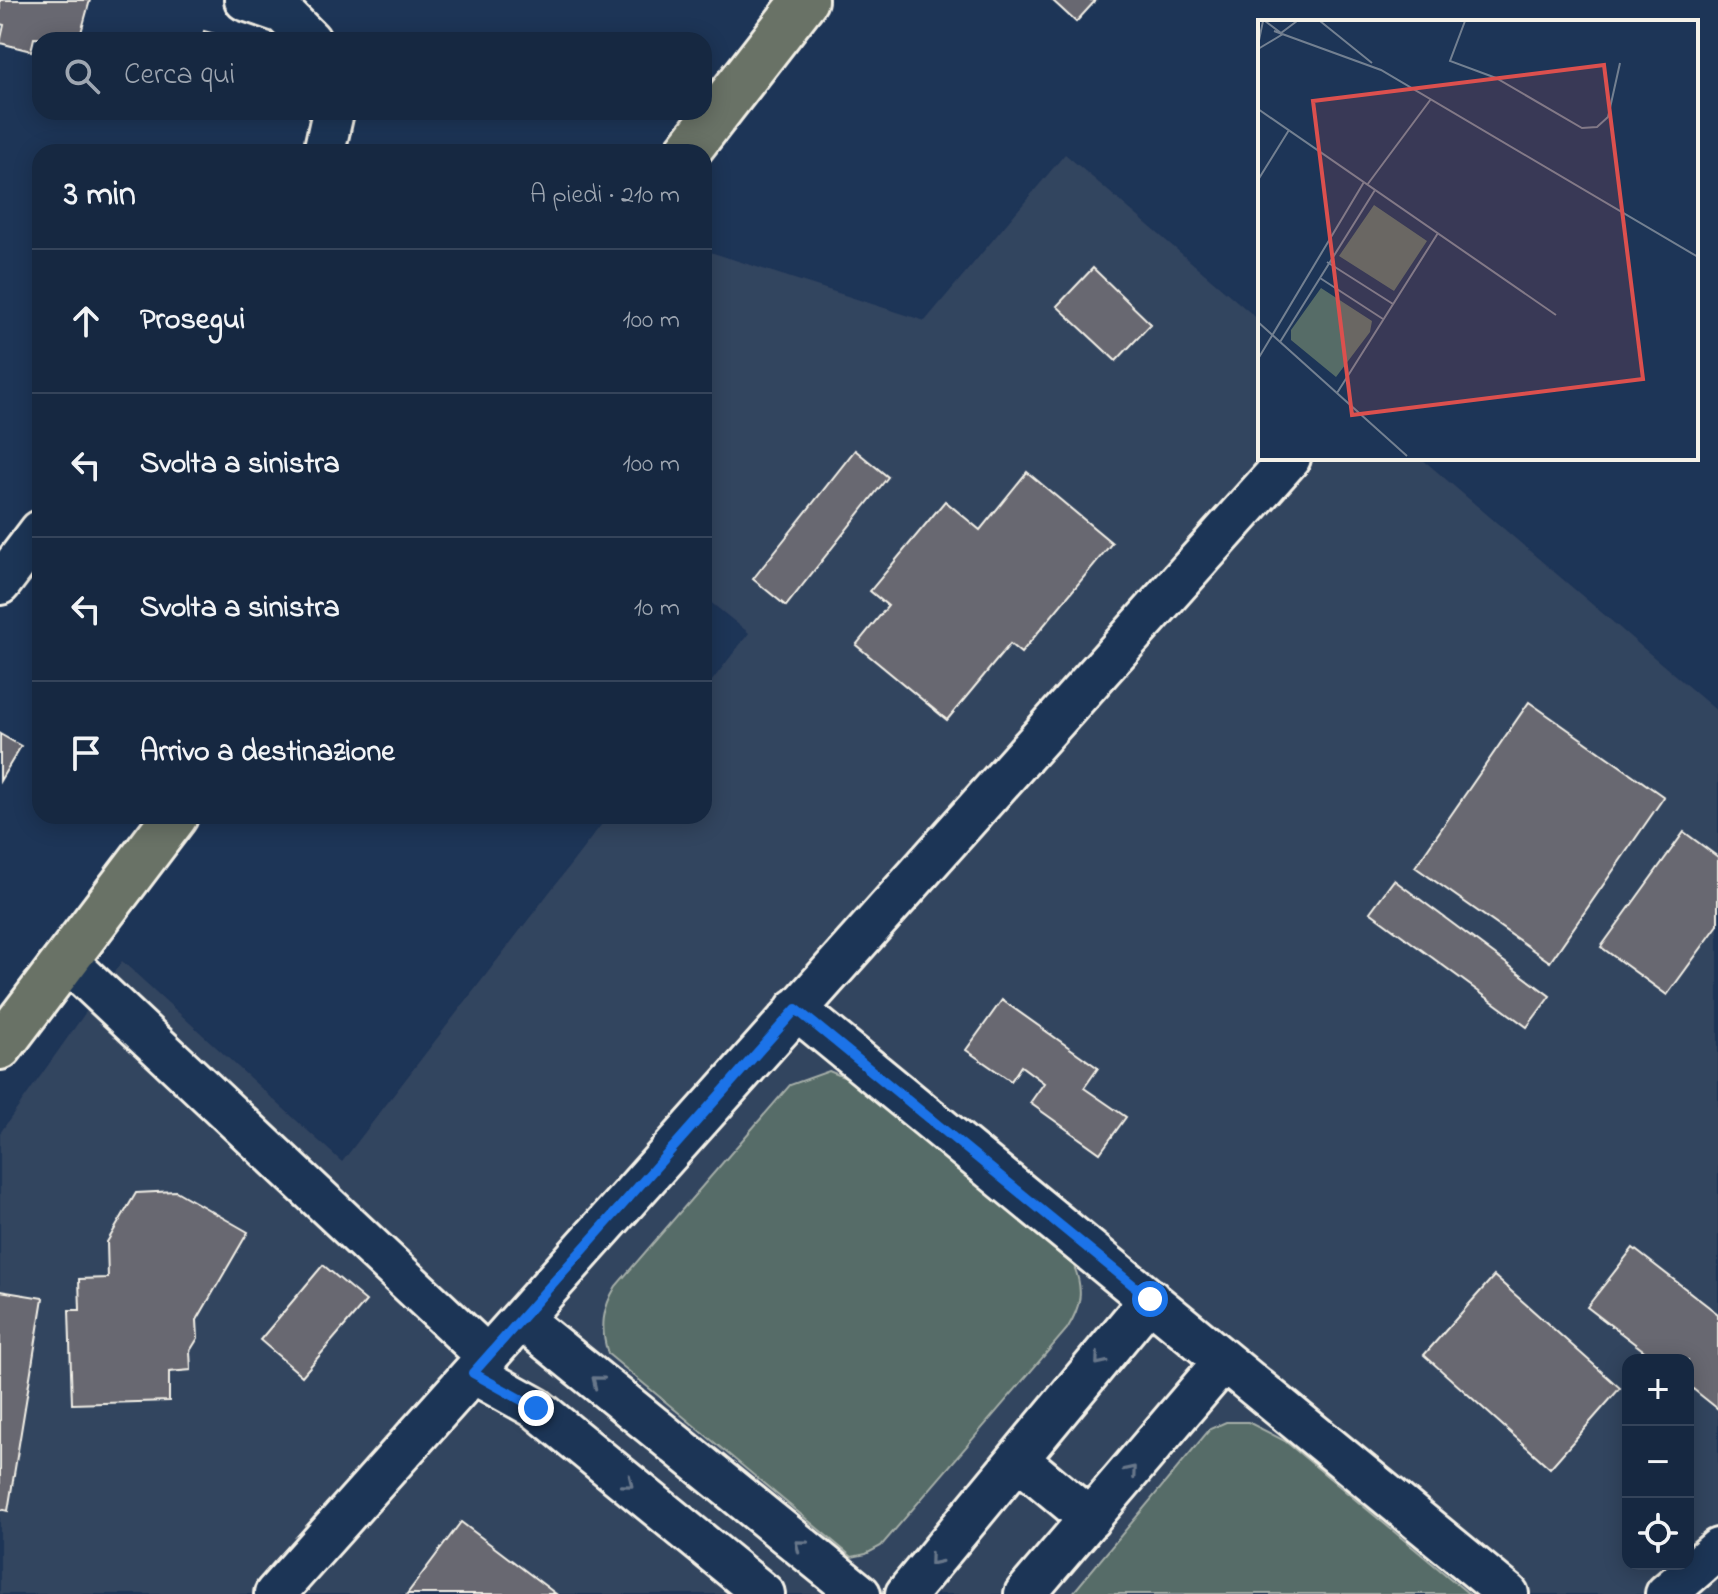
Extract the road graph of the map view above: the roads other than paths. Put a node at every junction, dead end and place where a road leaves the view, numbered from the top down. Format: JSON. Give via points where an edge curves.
{"nodes":[{"id":1,"x":245,"y":0,"type":"edge"},
{"id":2,"x":805,"y":0,"type":"edge"},
{"id":3,"x":302,"y":32,"type":"edge"},
{"id":4,"x":331,"y":120,"type":"edge"},
{"id":5,"x":712,"y":120,"type":"edge"},
{"id":6,"x":712,"y":120,"type":"edge"},
{"id":7,"x":326,"y":144,"type":"edge"},
{"id":8,"x":693,"y":144,"type":"edge"},
{"id":9,"x":1288,"y":460,"type":"edge"},
{"id":10,"x":32,"y":542,"type":"edge"},
{"id":11,"x":0,"y":584,"type":"edge"},
{"id":12,"x":169,"y":824,"type":"edge"},
{"id":13,"x":66,"y":960,"type":"junction"},
{"id":14,"x":796,"y":1009,"type":"junction"},
{"id":15,"x":0,"y":1047,"type":"edge"},
{"id":16,"x":1150,"y":1299,"type":"junction"},
{"id":17,"x":521,"y":1319,"type":"junction"},
{"id":18,"x":1224,"y":1361,"type":"junction"},
{"id":19,"x":481,"y":1365,"type":"junction"},
{"id":20,"x":1018,"y":1459,"type":"junction"},
{"id":21,"x":707,"y":1470,"type":"junction"},
{"id":22,"x":670,"y":1517,"type":"junction"},
{"id":23,"x":1090,"y":1519,"type":"junction"},
{"id":24,"x":1718,"y":1549,"type":"edge"},
{"id":25,"x":275,"y":1594,"type":"edge"},
{"id":26,"x":764,"y":1594,"type":"edge"},
{"id":27,"x":860,"y":1594,"type":"edge"},
{"id":28,"x":906,"y":1594,"type":"edge"},
{"id":29,"x":1025,"y":1594,"type":"edge"},
{"id":30,"x":1508,"y":1594,"type":"edge"},
{"id":31,"x":1666,"y":1594,"type":"edge"}],
"edges":[{"from":1,"to":3,"type":"street","via":[[283,13]]},
{"from":2,"to":6,"type":"main road"},
{"from":4,"to":7,"type":"street"},
{"from":5,"to":8,"type":"main road"},
{"from":9,"to":14,"type":"street"},
{"from":10,"to":11,"type":"street"},
{"from":12,"to":13,"type":"main road"},
{"from":13,"to":15,"type":"main road"},
{"from":13,"to":19,"type":"street"},
{"from":14,"to":16,"type":"street"},
{"from":14,"to":17,"type":"street"},
{"from":16,"to":18,"type":"street"},
{"from":16,"to":20,"type":"street","one_way":true},
{"from":17,"to":19,"type":"street"},
{"from":21,"to":17,"type":"street","one_way":true},
{"from":23,"to":18,"type":"street","one_way":true},
{"from":18,"to":30,"type":"street"},
{"from":19,"to":22,"type":"street","one_way":true},
{"from":19,"to":25,"type":"street"},
{"from":20,"to":23,"type":"street"},
{"from":20,"to":28,"type":"street","one_way":true},
{"from":21,"to":22,"type":"street"},
{"from":27,"to":21,"type":"street","one_way":true},
{"from":22,"to":26,"type":"street"},
{"from":23,"to":29,"type":"street"},
{"from":24,"to":31,"type":"street"}]}
